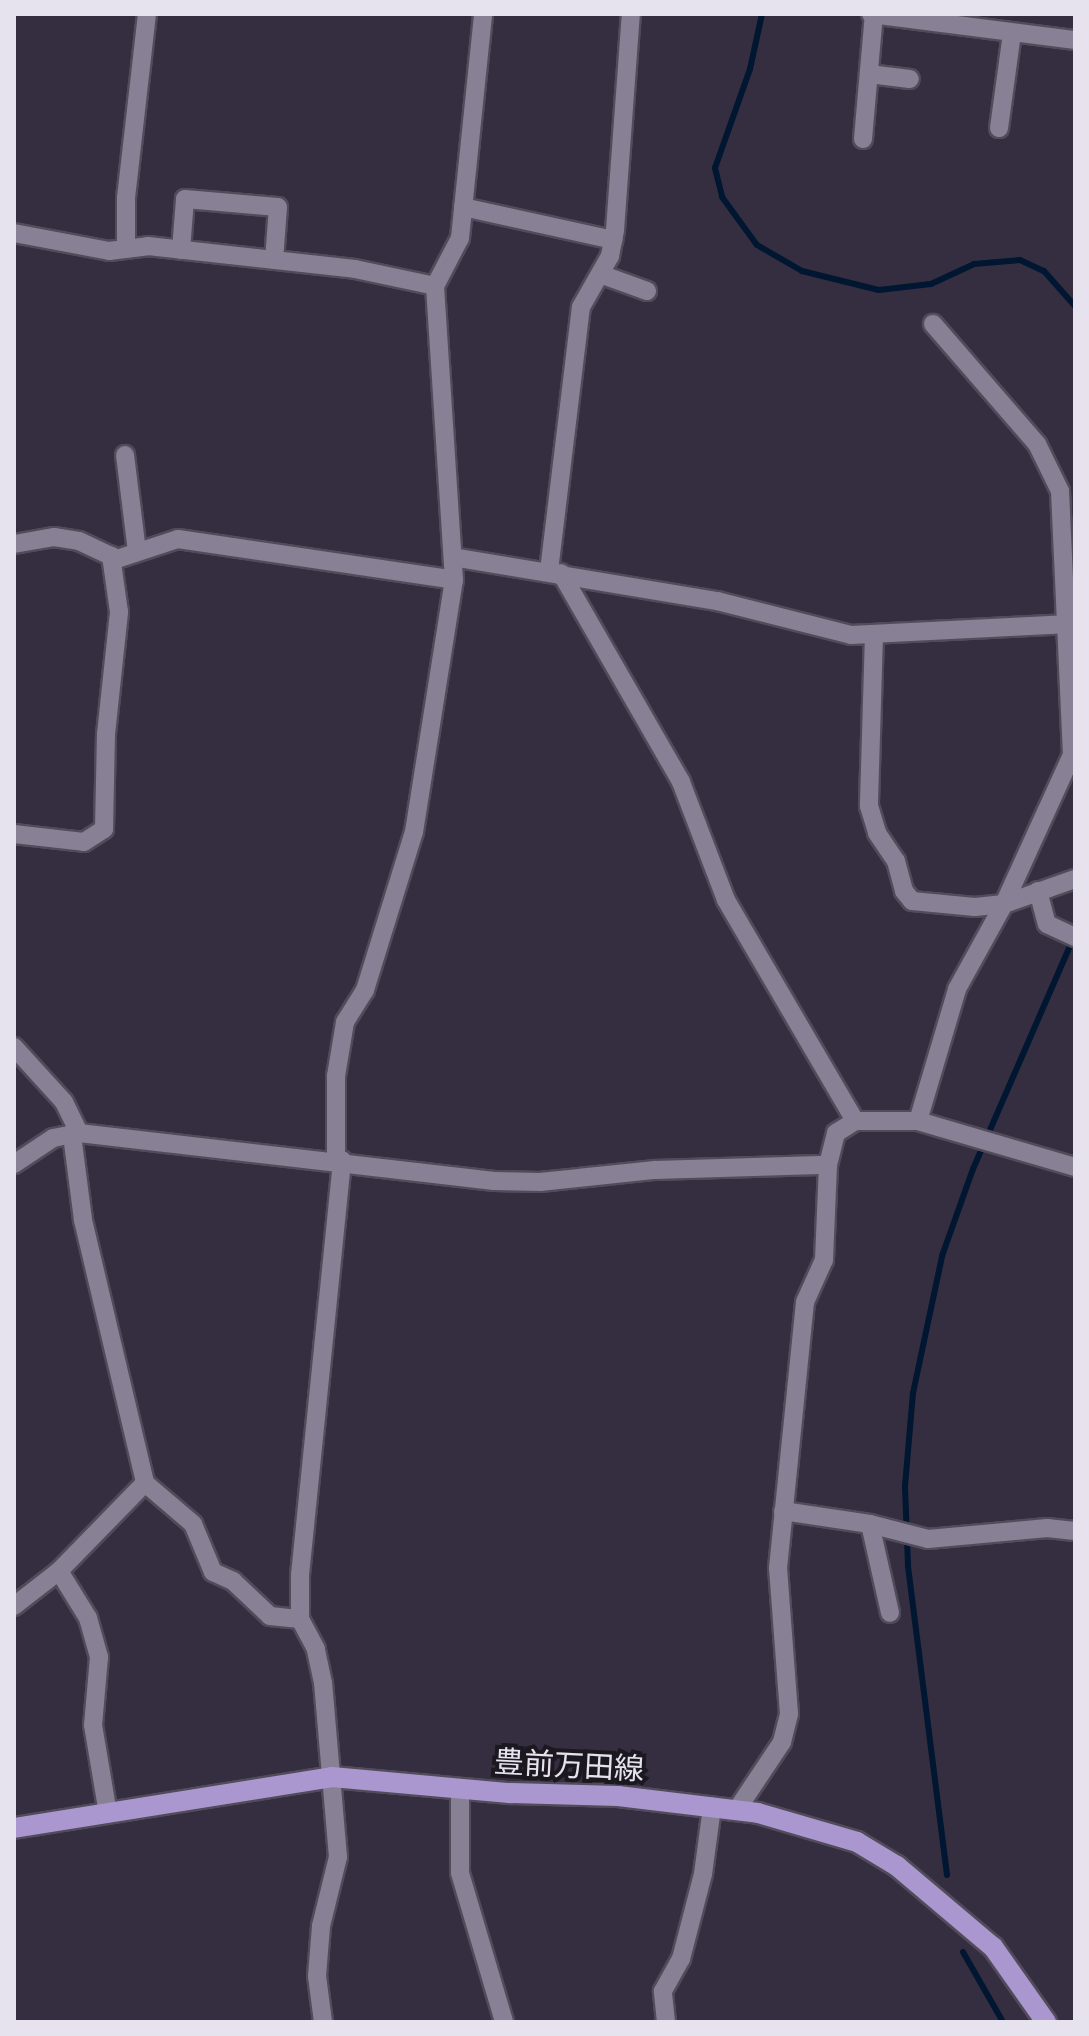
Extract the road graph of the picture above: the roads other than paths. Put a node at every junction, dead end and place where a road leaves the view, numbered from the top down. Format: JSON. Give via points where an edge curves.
{"nodes":[{"id":1,"x":147,"y":14,"type":"edge"},
{"id":2,"x":483,"y":14,"type":"edge"},
{"id":3,"x":631,"y":14,"type":"edge"},
{"id":4,"x":873,"y":14,"type":"edge"},
{"id":5,"x":1012,"y":33,"type":"junction"},
{"id":6,"x":1075,"y":40,"type":"edge"},
{"id":7,"x":869,"y":74,"type":"junction"},
{"id":8,"x":910,"y":79,"type":"dead end"},
{"id":9,"x":999,"y":128,"type":"dead end"},
{"id":10,"x":863,"y":139,"type":"dead end"},
{"id":11,"x":463,"y":207,"type":"junction"},
{"id":12,"x":14,"y":233,"type":"edge"},
{"id":13,"x":613,"y":240,"type":"junction"},
{"id":14,"x":126,"y":249,"type":"junction"},
{"id":15,"x":181,"y":250,"type":"junction"},
{"id":16,"x":274,"y":260,"type":"junction"},
{"id":17,"x":600,"y":274,"type":"junction"},
{"id":18,"x":435,"y":286,"type":"junction"},
{"id":19,"x":647,"y":291,"type":"dead end"},
{"id":20,"x":933,"y":324,"type":"dead end"},
{"id":21,"x":125,"y":455,"type":"dead end"},
{"id":22,"x":14,"y":544,"type":"edge"},
{"id":23,"x":137,"y":551,"type":"junction"},
{"id":24,"x":111,"y":556,"type":"junction"},
{"id":25,"x":453,"y":557,"type":"junction"},
{"id":26,"x":555,"y":572,"type":"junction"},
{"id":27,"x":454,"y":580,"type":"junction"},
{"id":28,"x":1065,"y":624,"type":"junction"},
{"id":29,"x":874,"y":634,"type":"junction"},
{"id":30,"x":14,"y":834,"type":"edge"},
{"id":31,"x":1075,"y":879,"type":"edge"},
{"id":32,"x":1038,"y":891,"type":"junction"},
{"id":33,"x":1004,"y":904,"type":"junction"},
{"id":34,"x":1075,"y":937,"type":"edge"},
{"id":35,"x":14,"y":1047,"type":"edge"},
{"id":36,"x":855,"y":1121,"type":"junction"},
{"id":37,"x":918,"y":1121,"type":"junction"},
{"id":38,"x":76,"y":1134,"type":"junction"},
{"id":39,"x":339,"y":1160,"type":"junction"},
{"id":40,"x":14,"y":1164,"type":"edge"},
{"id":41,"x":828,"y":1165,"type":"junction"},
{"id":42,"x":1075,"y":1167,"type":"edge"},
{"id":43,"x":145,"y":1483,"type":"junction"},
{"id":44,"x":783,"y":1511,"type":"junction"},
{"id":45,"x":870,"y":1524,"type":"junction"},
{"id":46,"x":1075,"y":1531,"type":"edge"},
{"id":47,"x":59,"y":1571,"type":"junction"},
{"id":48,"x":14,"y":1606,"type":"edge"},
{"id":49,"x":890,"y":1613,"type":"dead end"},
{"id":50,"x":300,"y":1619,"type":"junction"},
{"id":51,"x":332,"y":1777,"type":"junction"},
{"id":52,"x":460,"y":1789,"type":"junction"},
{"id":53,"x":712,"y":1807,"type":"junction"},
{"id":54,"x":736,"y":1811,"type":"junction"},
{"id":55,"x":108,"y":1814,"type":"junction"},
{"id":56,"x":14,"y":1828,"type":"edge"},
{"id":57,"x":323,"y":2022,"type":"edge"},
{"id":58,"x":504,"y":2022,"type":"edge"},
{"id":59,"x":666,"y":2022,"type":"edge"},
{"id":60,"x":1046,"y":2022,"type":"edge"}],
"edges":[{"from":1,"to":14,"type":"street","via":[[126,198]]},
{"from":2,"to":11,"type":"street"},
{"from":3,"to":13,"type":"street"},
{"from":4,"to":5,"type":"street"},
{"from":4,"to":7,"type":"street"},
{"from":5,"to":6,"type":"street"},
{"from":5,"to":9,"type":"street"},
{"from":7,"to":8,"type":"street"},
{"from":7,"to":10,"type":"street"},
{"from":11,"to":13,"type":"street"},
{"from":11,"to":18,"type":"street","via":[[460,238]]},
{"from":12,"to":14,"type":"street","via":[[109,251]]},
{"from":13,"to":17,"type":"street"},
{"from":14,"to":15,"type":"street"},
{"from":15,"to":16,"type":"street"},
{"from":15,"to":16,"type":"street","via":[[185,199],[278,207]]},
{"from":16,"to":18,"type":"street","via":[[355,269]]},
{"from":17,"to":19,"type":"street"},
{"from":17,"to":26,"type":"street","via":[[581,307]]},
{"from":18,"to":25,"type":"street"},
{"from":20,"to":28,"type":"street","via":[[1007,406],[1056,476]]},
{"from":21,"to":23,"type":"street"},
{"from":22,"to":24,"type":"street","via":[[54,537]]},
{"from":23,"to":24,"type":"street","via":[[117,559]]},
{"from":23,"to":27,"type":"street","via":[[178,539]]},
{"from":24,"to":30,"type":"street","via":[[119,612],[106,734],[104,829],[84,842]]},
{"from":25,"to":26,"type":"street"},
{"from":25,"to":27,"type":"street"},
{"from":26,"to":29,"type":"street","via":[[683,599],[717,601],[809,628]]},
{"from":26,"to":36,"type":"street","via":[[681,782],[726,900]]},
{"from":27,"to":39,"type":"street","via":[[414,832],[365,990],[345,1022],[336,1076]]},
{"from":28,"to":29,"type":"street"},
{"from":28,"to":33,"type":"street","via":[[1072,755]]},
{"from":29,"to":33,"type":"street","via":[[869,806],[877,833],[896,861],[904,891],[912,901]]},
{"from":31,"to":32,"type":"street"},
{"from":32,"to":33,"type":"street"},
{"from":32,"to":34,"type":"street","via":[[1047,924]]},
{"from":33,"to":37,"type":"street","via":[[957,989]]},
{"from":35,"to":38,"type":"street","via":[[64,1102]]},
{"from":36,"to":37,"type":"street"},
{"from":36,"to":41,"type":"street","via":[[836,1133]]},
{"from":37,"to":42,"type":"street"},
{"from":38,"to":39,"type":"street"},
{"from":38,"to":40,"type":"street","via":[[53,1138]]},
{"from":38,"to":43,"type":"street","via":[[83,1220]]},
{"from":39,"to":41,"type":"street","via":[[494,1181]]},
{"from":39,"to":50,"type":"street"},
{"from":41,"to":44,"type":"street","via":[[824,1260],[805,1302]]},
{"from":43,"to":47,"type":"street"},
{"from":43,"to":50,"type":"street","via":[[193,1524],[213,1572],[233,1581],[270,1616]]},
{"from":44,"to":45,"type":"street"},
{"from":44,"to":54,"type":"street","via":[[778,1568],[789,1714],[782,1742]]},
{"from":45,"to":46,"type":"street","via":[[928,1539],[1047,1528]]},
{"from":45,"to":49,"type":"street"},
{"from":47,"to":48,"type":"street"},
{"from":47,"to":55,"type":"street","via":[[88,1618],[99,1657],[93,1725]]},
{"from":50,"to":51,"type":"street","via":[[316,1649],[323,1683]]},
{"from":51,"to":52,"type":"main road","name":"豊前万田線"},
{"from":51,"to":55,"type":"main road","name":"豊前万田線"},
{"from":51,"to":57,"type":"street","via":[[338,1857],[321,1926],[317,1976]]},
{"from":52,"to":53,"type":"main road","name":"豊前万田線","via":[[618,1796]]},
{"from":52,"to":58,"type":"street","via":[[460,1873]]},
{"from":53,"to":54,"type":"main road","name":"豊前万田線"},
{"from":53,"to":59,"type":"street","via":[[703,1874],[681,1959],[663,1991]]},
{"from":54,"to":60,"type":"main road","name":"豊前万田線","via":[[857,1842],[897,1866],[993,1947]]},
{"from":55,"to":56,"type":"main road","name":"豊前万田線"}]}
